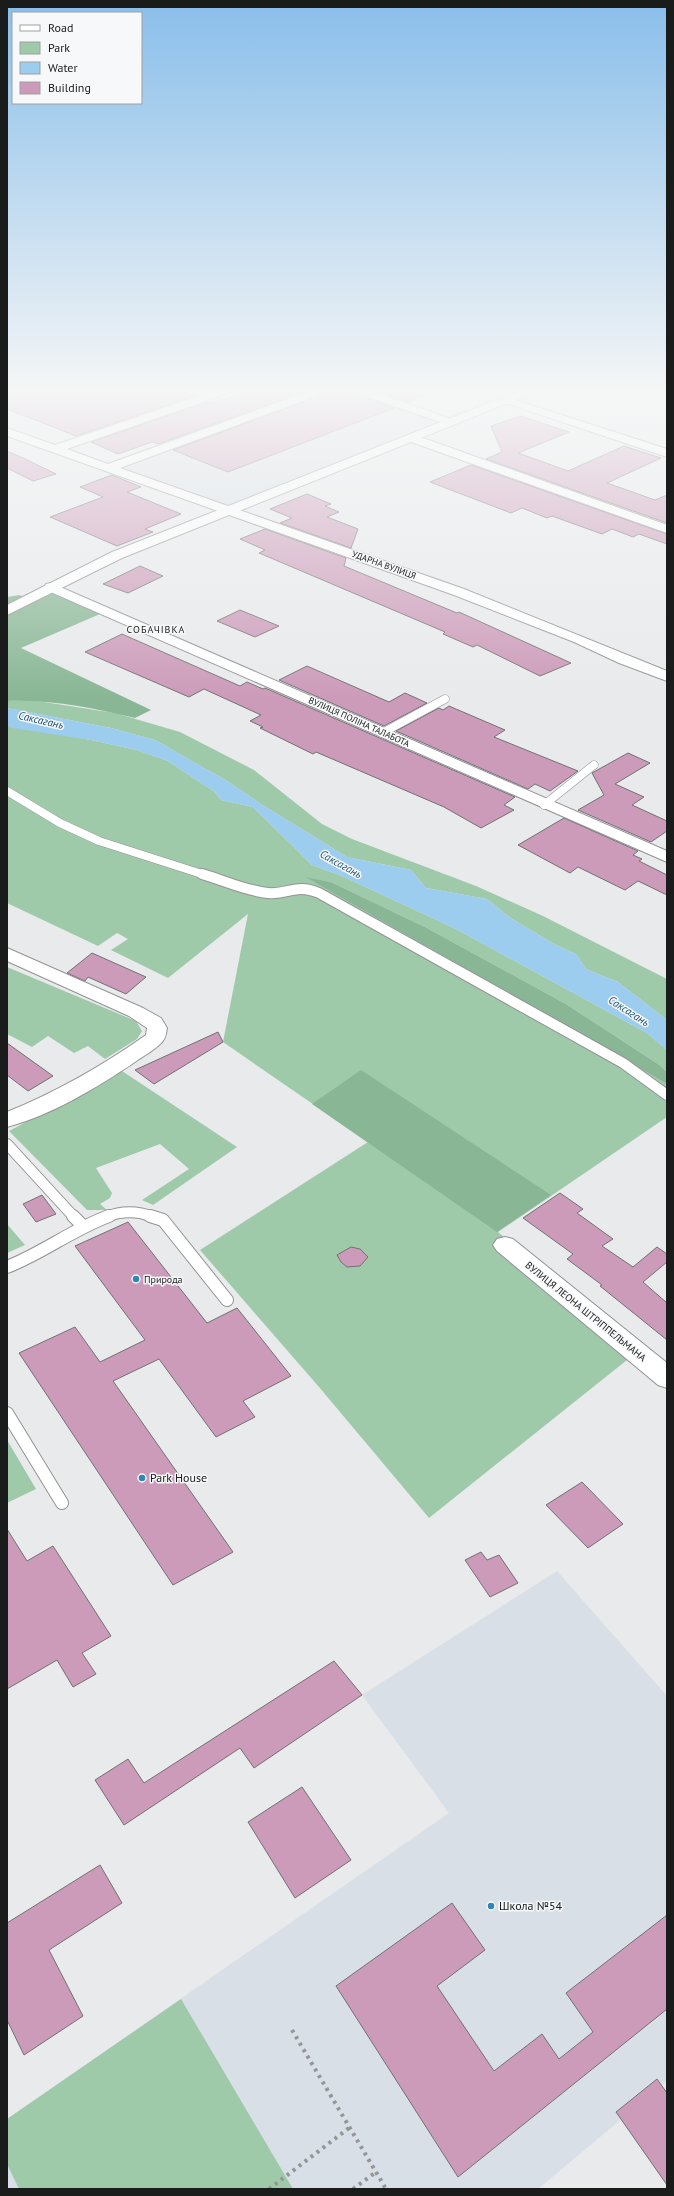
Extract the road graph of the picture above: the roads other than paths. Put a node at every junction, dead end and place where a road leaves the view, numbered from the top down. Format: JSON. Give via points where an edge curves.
{"nodes":[{"id":1,"x":178,"y":493,"type":"edge"},
{"id":2,"x":271,"y":493,"type":"edge"},
{"id":3,"x":567,"y":493,"type":"edge"},
{"id":4,"x":226,"y":511,"type":"junction"},
{"id":5,"x":667,"y":529,"type":"edge"},
{"id":6,"x":51,"y":587,"type":"junction"},
{"id":7,"x":7,"y":612,"type":"edge"},
{"id":8,"x":667,"y":660,"type":"edge"},
{"id":9,"x":651,"y":671,"type":"junction"},
{"id":10,"x":667,"y":676,"type":"edge"},
{"id":11,"x":444,"y":699,"type":"dead end"},
{"id":12,"x":382,"y":733,"type":"junction"},
{"id":13,"x":594,"y":765,"type":"dead end"},
{"id":14,"x":7,"y":791,"type":"edge"},
{"id":15,"x":544,"y":805,"type":"junction"},
{"id":16,"x":667,"y":857,"type":"edge"},
{"id":17,"x":7,"y":954,"type":"edge"},
{"id":18,"x":667,"y":1095,"type":"edge"},
{"id":19,"x":7,"y":1120,"type":"edge"},
{"id":20,"x":7,"y":1144,"type":"edge"},
{"id":21,"x":83,"y":1226,"type":"junction"},
{"id":22,"x":505,"y":1245,"type":"dead end"},
{"id":23,"x":7,"y":1267,"type":"edge"},
{"id":24,"x":228,"y":1300,"type":"dead end"},
{"id":25,"x":667,"y":1378,"type":"edge"},
{"id":26,"x":7,"y":1413,"type":"edge"},
{"id":27,"x":62,"y":1503,"type":"dead end"}],
"edges":[{"from":1,"to":4,"type":"street","name":"УДАРНА ВУЛИЦЯ"},
{"from":2,"to":4,"type":"street"},
{"from":3,"to":5,"type":"street"},
{"from":4,"to":6,"type":"street","via":[[117,555]]},
{"from":4,"to":9,"type":"street","name":"УДАРНА ВУЛИЦЯ","via":[[459,592],[579,639]]},
{"from":6,"to":7,"type":"street"},
{"from":6,"to":12,"type":"street","name":"ВУЛИЦЯ ПОЛІНА ТАЛАБОТА"},
{"from":8,"to":9,"type":"street"},
{"from":9,"to":10,"type":"street","name":"УДАРНА ВУЛИЦЯ"},
{"from":11,"to":12,"type":"lane"},
{"from":12,"to":15,"type":"street","name":"ВУЛИЦЯ ПОЛІНА ТАЛАБОТА"},
{"from":13,"to":15,"type":"lane"},
{"from":14,"to":18,"type":"lane","via":[[60,823],[99,841],[253,890],[275,893],[294,887],[308,888],[319,893],[623,1063]]},
{"from":15,"to":16,"type":"street","name":"ВУЛИЦЯ ПОЛІНА ТАЛАБОТА"},
{"from":17,"to":19,"type":"street","via":[[136,1012],[154,1022],[157,1028],[155,1038],[124,1061],[30,1111]]},
{"from":20,"to":21,"type":"lane"},
{"from":21,"to":23,"type":"lane","via":[[30,1258]]},
{"from":21,"to":24,"type":"lane","via":[[119,1213],[133,1211],[152,1214],[163,1220]]},
{"from":22,"to":25,"type":"street","name":"ВУЛИЦЯ ЛЕОНА ШТРІППЕЛЬМАНА"},
{"from":26,"to":27,"type":"lane"}]}
